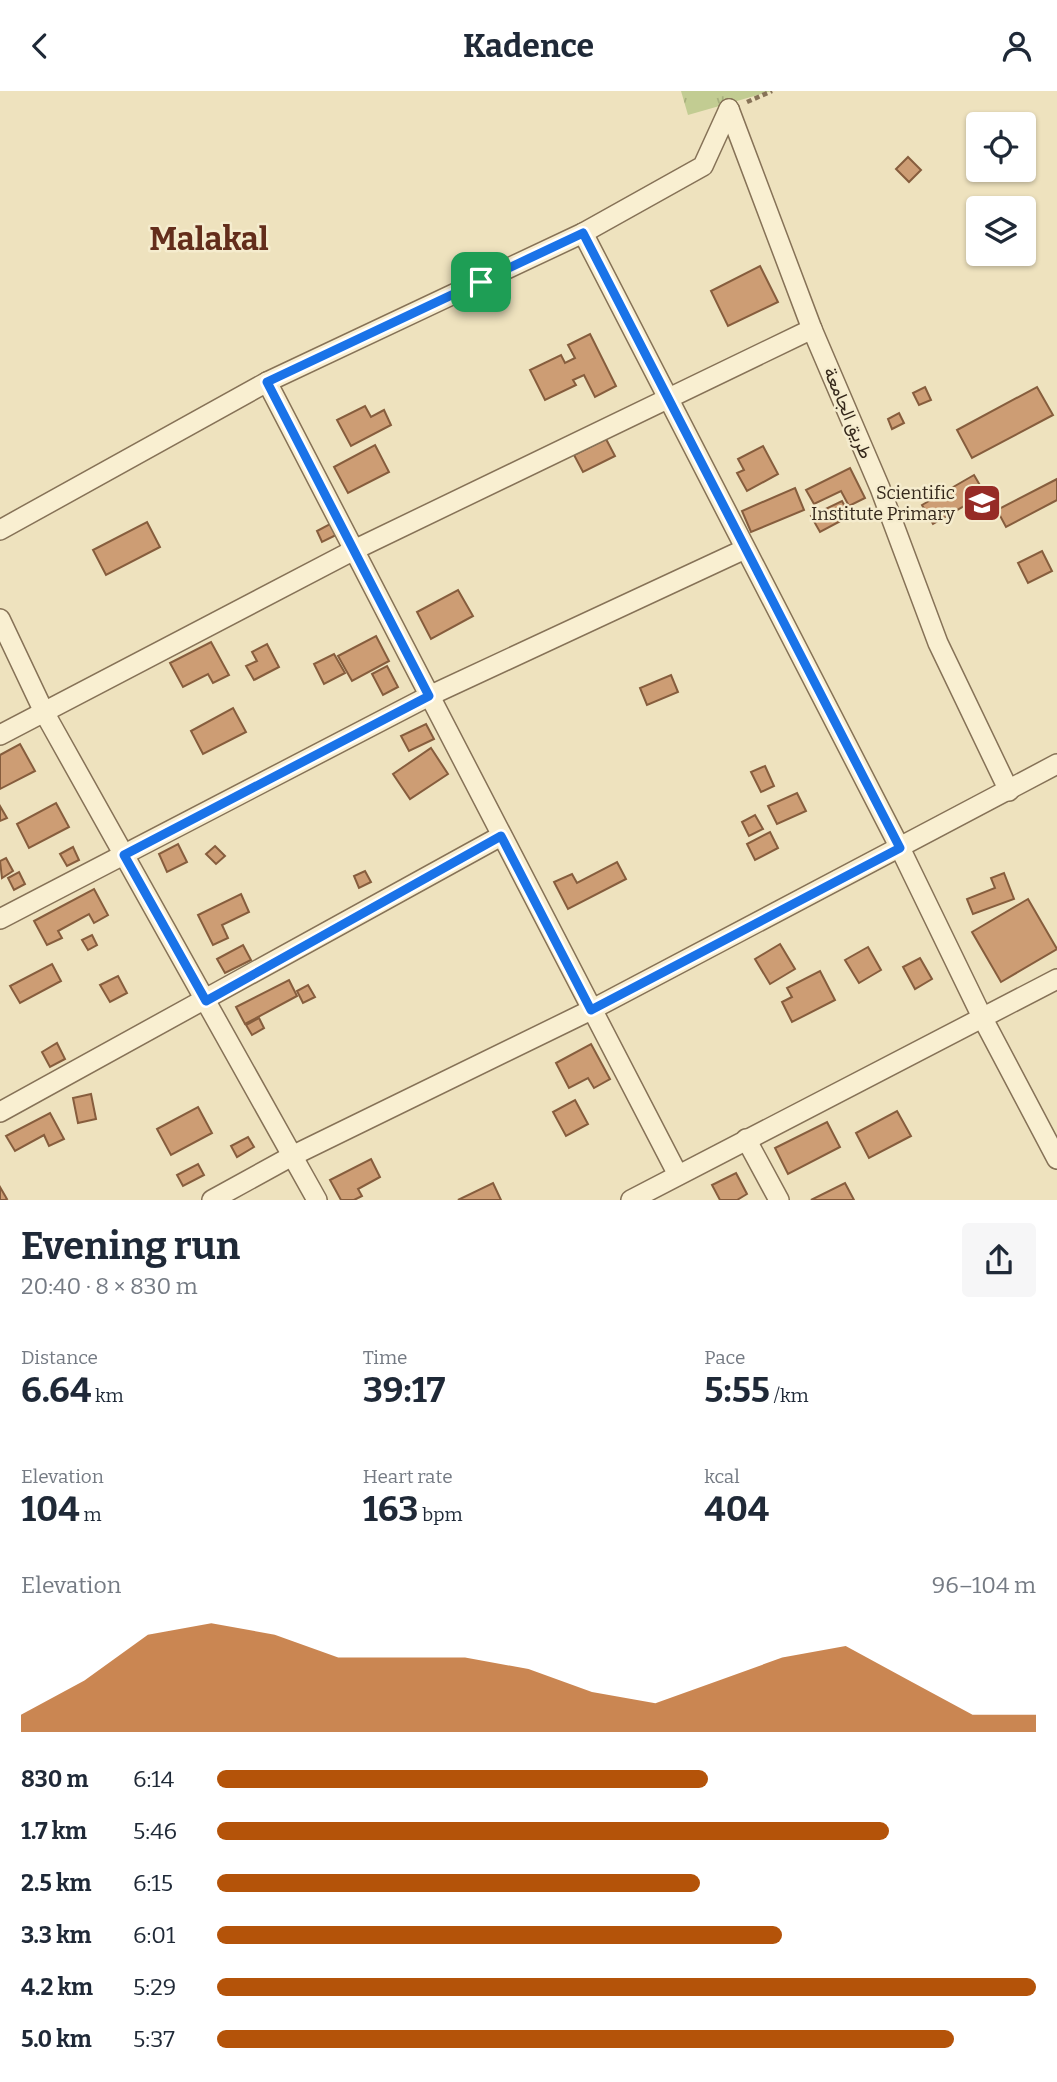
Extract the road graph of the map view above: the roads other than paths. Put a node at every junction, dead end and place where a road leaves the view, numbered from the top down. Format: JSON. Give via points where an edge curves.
{"nodes":[{"id":1,"x":583,"y":233,"type":"junction"},
{"id":2,"x":812,"y":329,"type":"junction"},
{"id":3,"x":267,"y":382,"type":"junction"},
{"id":4,"x":668,"y":398,"type":"junction"},
{"id":5,"x":0,"y":530,"type":"edge"},
{"id":6,"x":745,"y":549,"type":"junction"},
{"id":7,"x":354,"y":550,"type":"junction"},
{"id":8,"x":0,"y":619,"type":"edge"},
{"id":9,"x":429,"y":696,"type":"junction"},
{"id":10,"x":44,"y":712,"type":"junction"},
{"id":11,"x":0,"y":735,"type":"edge"},
{"id":12,"x":1057,"y":764,"type":"edge"},
{"id":13,"x":1009,"y":791,"type":"junction"},
{"id":14,"x":501,"y":836,"type":"junction"},
{"id":15,"x":900,"y":848,"type":"junction"},
{"id":16,"x":124,"y":855,"type":"junction"},
{"id":17,"x":0,"y":919,"type":"edge"},
{"id":18,"x":1057,"y":979,"type":"edge"},
{"id":19,"x":206,"y":1001,"type":"junction"},
{"id":20,"x":591,"y":1010,"type":"junction"},
{"id":21,"x":982,"y":1017,"type":"junction"},
{"id":22,"x":0,"y":1112,"type":"edge"},
{"id":23,"x":746,"y":1139,"type":"junction"},
{"id":24,"x":292,"y":1156,"type":"junction"},
{"id":25,"x":1057,"y":1159,"type":"edge"},
{"id":26,"x":678,"y":1175,"type":"junction"},
{"id":27,"x":212,"y":1200,"type":"edge"},
{"id":28,"x":317,"y":1200,"type":"edge"},
{"id":29,"x":631,"y":1200,"type":"edge"},
{"id":30,"x":779,"y":1200,"type":"edge"}],
"edges":[{"from":1,"to":2,"type":"street","name":"طريق الجامعة","via":[[703,166],[729,109]]},
{"from":1,"to":3,"type":"street"},
{"from":1,"to":4,"type":"street"},
{"from":2,"to":4,"type":"street"},
{"from":2,"to":13,"type":"street","name":"طريق الجامعة","via":[[880,488],[938,643]]},
{"from":3,"to":5,"type":"street"},
{"from":3,"to":7,"type":"street"},
{"from":4,"to":6,"type":"street"},
{"from":4,"to":7,"type":"street"},
{"from":6,"to":9,"type":"street"},
{"from":6,"to":15,"type":"street"},
{"from":7,"to":9,"type":"street"},
{"from":7,"to":10,"type":"street"},
{"from":8,"to":10,"type":"street"},
{"from":9,"to":14,"type":"street"},
{"from":9,"to":16,"type":"street"},
{"from":10,"to":11,"type":"street"},
{"from":10,"to":16,"type":"street"},
{"from":12,"to":13,"type":"street"},
{"from":13,"to":15,"type":"street"},
{"from":14,"to":19,"type":"street"},
{"from":14,"to":20,"type":"street"},
{"from":15,"to":20,"type":"street"},
{"from":15,"to":21,"type":"street"},
{"from":16,"to":17,"type":"street"},
{"from":16,"to":19,"type":"street"},
{"from":18,"to":21,"type":"street"},
{"from":19,"to":22,"type":"street"},
{"from":19,"to":24,"type":"street"},
{"from":20,"to":24,"type":"street"},
{"from":20,"to":26,"type":"street"},
{"from":21,"to":23,"type":"street"},
{"from":21,"to":25,"type":"street"},
{"from":23,"to":26,"type":"street"},
{"from":23,"to":30,"type":"street"},
{"from":24,"to":27,"type":"street"},
{"from":24,"to":28,"type":"street"},
{"from":26,"to":29,"type":"street"}]}
